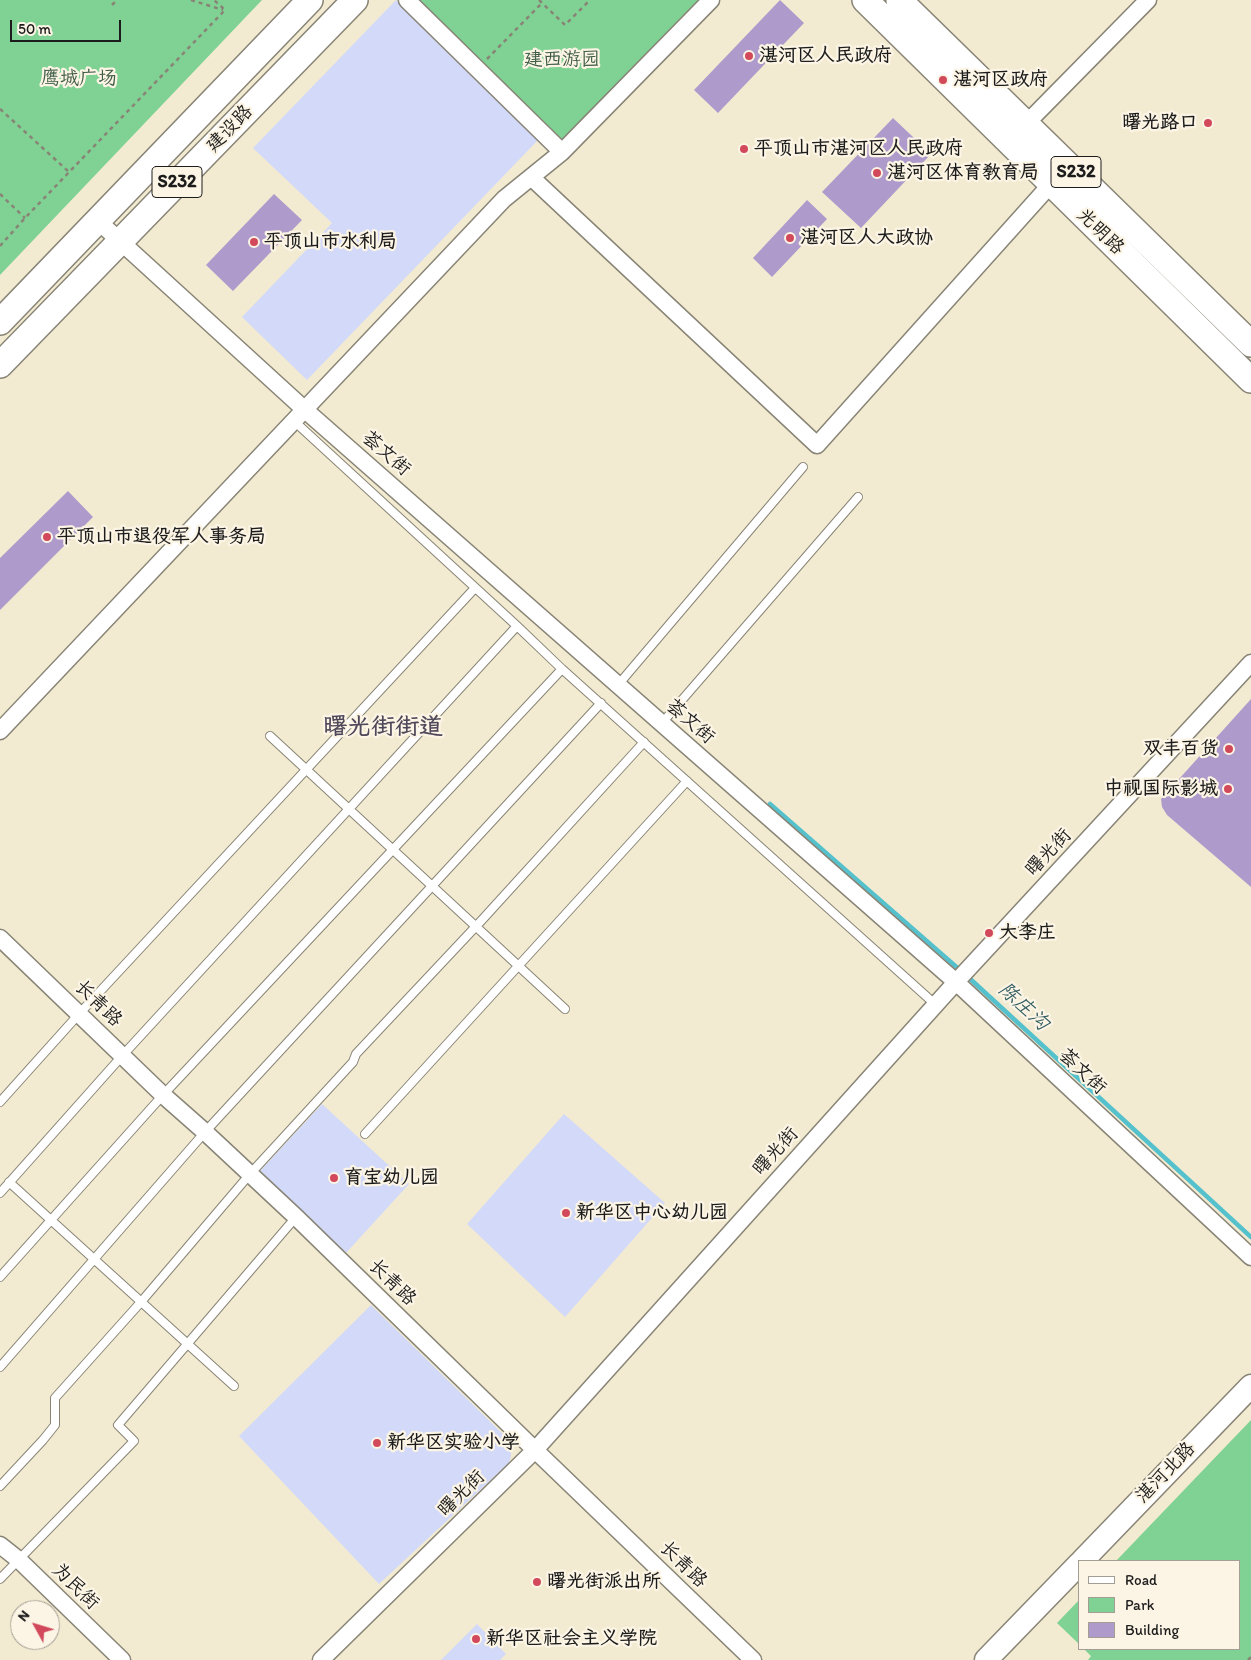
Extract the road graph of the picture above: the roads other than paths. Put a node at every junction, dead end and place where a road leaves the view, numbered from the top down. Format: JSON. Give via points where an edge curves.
{"nodes":[{"id":1,"x":310,"y":0,"type":"edge"},
{"id":2,"x":355,"y":0,"type":"edge"},
{"id":3,"x":407,"y":0,"type":"edge"},
{"id":4,"x":711,"y":0,"type":"edge"},
{"id":5,"x":865,"y":0,"type":"edge"},
{"id":6,"x":900,"y":0,"type":"edge"},
{"id":7,"x":1148,"y":0,"type":"edge"},
{"id":8,"x":1026,"y":123,"type":"junction"},
{"id":9,"x":1008,"y":142,"type":"junction"},
{"id":10,"x":562,"y":152,"type":"junction"},
{"id":11,"x":531,"y":177,"type":"junction"},
{"id":12,"x":1051,"y":184,"type":"junction"},
{"id":13,"x":98,"y":221,"type":"junction"},
{"id":14,"x":120,"y":241,"type":"junction"},
{"id":15,"x":0,"y":322,"type":"edge"},
{"id":16,"x":1251,"y":344,"type":"edge"},
{"id":17,"x":0,"y":365,"type":"edge"},
{"id":18,"x":1251,"y":380,"type":"edge"},
{"id":19,"x":299,"y":415,"type":"junction"},
{"id":20,"x":803,"y":467,"type":"dead end"},
{"id":21,"x":858,"y":497,"type":"dead end"},
{"id":22,"x":475,"y":588,"type":"junction"},
{"id":23,"x":517,"y":626,"type":"junction"},
{"id":24,"x":1251,"y":663,"type":"edge"},
{"id":25,"x":562,"y":669,"type":"junction"},
{"id":26,"x":618,"y":685,"type":"junction"},
{"id":27,"x":601,"y":703,"type":"junction"},
{"id":28,"x":662,"y":723,"type":"junction"},
{"id":29,"x":0,"y":731,"type":"edge"},
{"id":30,"x":270,"y":736,"type":"dead end"},
{"id":31,"x":644,"y":742,"type":"junction"},
{"id":32,"x":306,"y":770,"type":"junction"},
{"id":33,"x":687,"y":781,"type":"junction"},
{"id":34,"x":349,"y":809,"type":"junction"},
{"id":35,"x":392,"y":850,"type":"junction"},
{"id":36,"x":432,"y":886,"type":"junction"},
{"id":37,"x":476,"y":927,"type":"junction"},
{"id":38,"x":0,"y":938,"type":"edge"},
{"id":39,"x":518,"y":966,"type":"junction"},
{"id":40,"x":963,"y":975,"type":"junction"},
{"id":41,"x":936,"y":1005,"type":"junction"},
{"id":42,"x":565,"y":1009,"type":"dead end"},
{"id":43,"x":79,"y":1014,"type":"junction"},
{"id":44,"x":122,"y":1056,"type":"junction"},
{"id":45,"x":163,"y":1095,"type":"junction"},
{"id":46,"x":0,"y":1102,"type":"edge"},
{"id":47,"x":206,"y":1132,"type":"junction"},
{"id":48,"x":365,"y":1134,"type":"dead end"},
{"id":49,"x":250,"y":1174,"type":"junction"},
{"id":50,"x":9,"y":1182,"type":"junction"},
{"id":51,"x":0,"y":1193,"type":"edge"},
{"id":52,"x":296,"y":1217,"type":"junction"},
{"id":53,"x":51,"y":1220,"type":"junction"},
{"id":54,"x":1251,"y":1257,"type":"edge"},
{"id":55,"x":94,"y":1259,"type":"junction"},
{"id":56,"x":0,"y":1277,"type":"edge"},
{"id":57,"x":141,"y":1302,"type":"junction"},
{"id":58,"x":187,"y":1344,"type":"junction"},
{"id":59,"x":0,"y":1367,"type":"edge"},
{"id":60,"x":234,"y":1386,"type":"dead end"},
{"id":61,"x":1251,"y":1386,"type":"edge"},
{"id":62,"x":535,"y":1450,"type":"junction"},
{"id":63,"x":0,"y":1486,"type":"edge"},
{"id":64,"x":0,"y":1545,"type":"edge"},
{"id":65,"x":18,"y":1560,"type":"junction"},
{"id":66,"x":1083,"y":1560,"type":"edge"},
{"id":67,"x":1078,"y":1565,"type":"edge"},
{"id":68,"x":0,"y":1579,"type":"edge"},
{"id":69,"x":122,"y":1660,"type":"edge"},
{"id":70,"x":321,"y":1660,"type":"edge"},
{"id":71,"x":753,"y":1660,"type":"edge"},
{"id":72,"x":986,"y":1660,"type":"edge"}],
"edges":[{"from":1,"to":13,"type":"main road","name":"建设路","number":"S232"},
{"from":2,"to":14,"type":"main road","name":"建设路","number":"S232"},
{"from":3,"to":10,"type":"street"},
{"from":4,"to":10,"type":"street"},
{"from":5,"to":9,"type":"main road","name":"光明路","number":"S232"},
{"from":6,"to":8,"type":"main road","name":"光明路","number":"S232"},
{"from":7,"to":8,"type":"street"},
{"from":8,"to":9,"type":"street"},
{"from":8,"to":16,"type":"main road","name":"光明路","number":"S232"},
{"from":9,"to":12,"type":"main road","name":"光明路","number":"S232"},
{"from":10,"to":11,"type":"street"},
{"from":11,"to":12,"type":"street","via":[[817,445]]},
{"from":11,"to":19,"type":"street","via":[[504,199]]},
{"from":12,"to":18,"type":"main road","name":"光明路","number":"S232"},
{"from":13,"to":14,"type":"street","name":"荟文街"},
{"from":13,"to":15,"type":"main road","name":"建设路","number":"S232"},
{"from":14,"to":17,"type":"main road","name":"建设路","number":"S232"},
{"from":14,"to":19,"type":"street","name":"荟文街"},
{"from":19,"to":22,"type":"lane"},
{"from":19,"to":26,"type":"street","name":"荟文街"},
{"from":19,"to":29,"type":"street"},
{"from":20,"to":26,"type":"lane"},
{"from":21,"to":28,"type":"lane"},
{"from":22,"to":23,"type":"lane"},
{"from":22,"to":32,"type":"lane"},
{"from":23,"to":25,"type":"lane"},
{"from":23,"to":34,"type":"lane"},
{"from":24,"to":40,"type":"street","name":"曙光街"},
{"from":25,"to":27,"type":"lane"},
{"from":25,"to":35,"type":"lane"},
{"from":26,"to":28,"type":"street","name":"荟文街"},
{"from":27,"to":31,"type":"lane"},
{"from":27,"to":36,"type":"lane"},
{"from":28,"to":40,"type":"street","name":"荟文街"},
{"from":30,"to":32,"type":"lane"},
{"from":31,"to":33,"type":"lane"},
{"from":31,"to":37,"type":"lane"},
{"from":32,"to":34,"type":"lane"},
{"from":32,"to":43,"type":"lane"},
{"from":33,"to":39,"type":"lane"},
{"from":33,"to":41,"type":"lane"},
{"from":34,"to":35,"type":"lane"},
{"from":34,"to":44,"type":"lane"},
{"from":35,"to":36,"type":"lane"},
{"from":35,"to":45,"type":"lane"},
{"from":36,"to":37,"type":"lane"},
{"from":36,"to":47,"type":"lane"},
{"from":37,"to":39,"type":"lane"},
{"from":37,"to":49,"type":"lane","via":[[356,1054],[353,1062]]},
{"from":38,"to":43,"type":"street","name":"长青路"},
{"from":39,"to":42,"type":"lane"},
{"from":39,"to":48,"type":"lane"},
{"from":40,"to":41,"type":"street","name":"曙光街"},
{"from":40,"to":54,"type":"street","name":"荟文街"},
{"from":41,"to":62,"type":"street","name":"曙光街"},
{"from":43,"to":44,"type":"street","name":"长青路"},
{"from":43,"to":46,"type":"lane"},
{"from":44,"to":45,"type":"street","name":"长青路"},
{"from":44,"to":50,"type":"lane"},
{"from":45,"to":47,"type":"street","name":"长青路"},
{"from":45,"to":53,"type":"lane"},
{"from":47,"to":49,"type":"street","name":"长青路"},
{"from":47,"to":55,"type":"lane"},
{"from":49,"to":52,"type":"street","name":"长青路"},
{"from":49,"to":57,"type":"lane"},
{"from":50,"to":51,"type":"lane"},
{"from":50,"to":53,"type":"lane"},
{"from":52,"to":58,"type":"lane"},
{"from":52,"to":62,"type":"street","name":"长青路"},
{"from":53,"to":55,"type":"lane"},
{"from":53,"to":56,"type":"lane"},
{"from":55,"to":57,"type":"lane"},
{"from":55,"to":59,"type":"lane"},
{"from":57,"to":58,"type":"lane"},
{"from":57,"to":63,"type":"lane","via":[[55,1398],[54,1425]]},
{"from":58,"to":60,"type":"lane"},
{"from":58,"to":65,"type":"lane","via":[[118,1425],[134,1441]]},
{"from":61,"to":66,"type":"street","name":"湛河北路"},
{"from":62,"to":70,"type":"street","name":"曙光街"},
{"from":62,"to":71,"type":"street","name":"长青路"},
{"from":64,"to":65,"type":"street","name":"为民街"},
{"from":65,"to":68,"type":"lane"},
{"from":65,"to":69,"type":"street","name":"为民街"},
{"from":67,"to":72,"type":"street","name":"湛河北路"}]}
